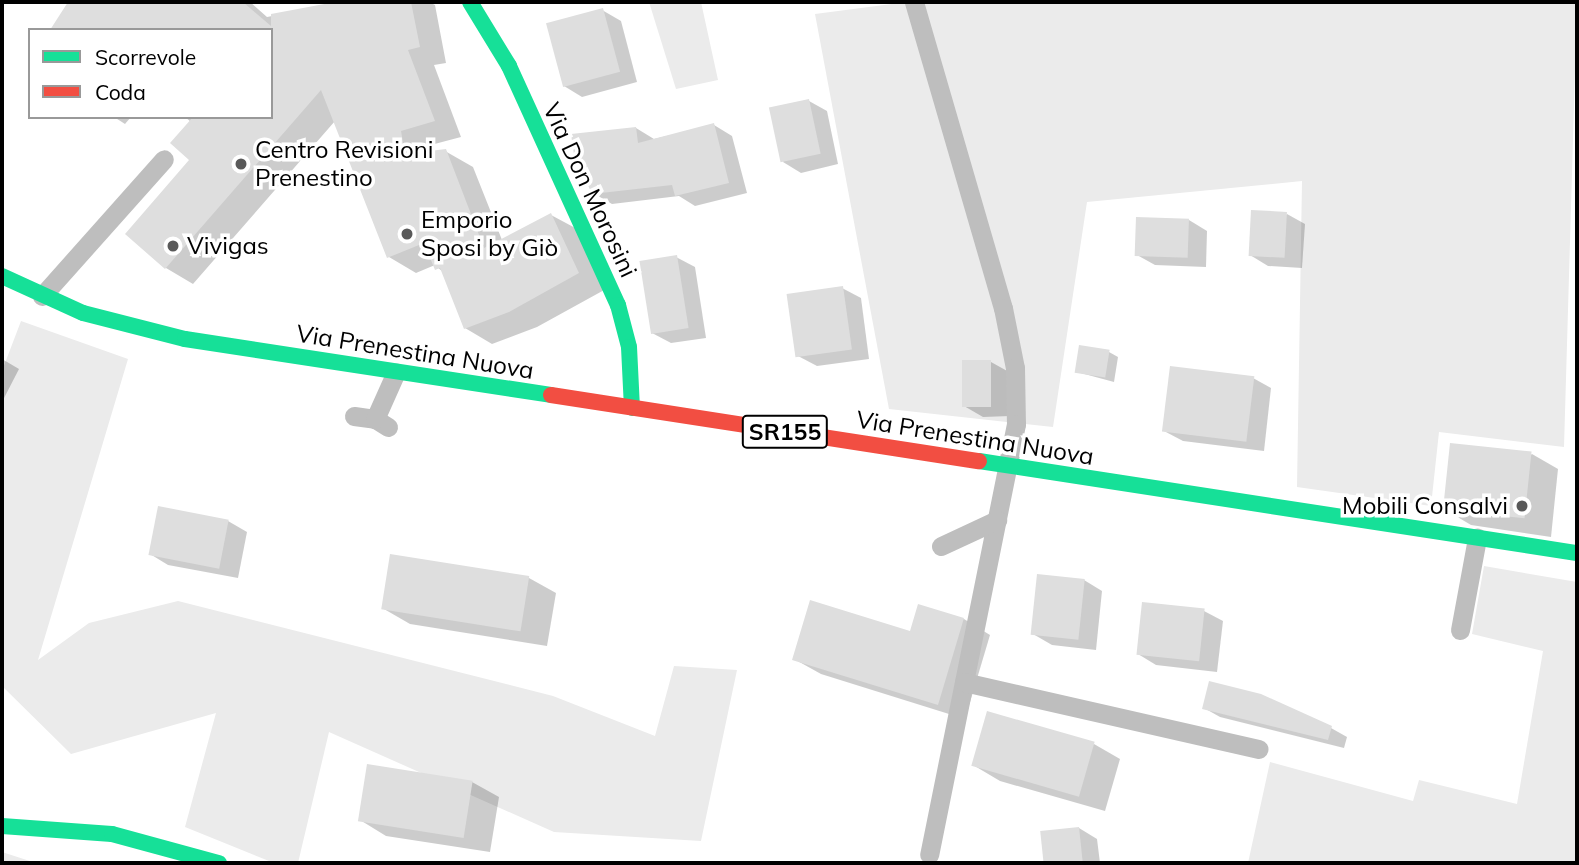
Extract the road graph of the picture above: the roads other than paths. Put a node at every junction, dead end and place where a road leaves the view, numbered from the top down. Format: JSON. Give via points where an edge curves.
{"nodes":[{"id":1,"x":470,"y":2,"type":"edge"},
{"id":2,"x":914,"y":2,"type":"edge"},
{"id":3,"x":164,"y":159,"type":"dead end"},
{"id":4,"x":2,"y":276,"type":"edge"},
{"id":5,"x":42,"y":296,"type":"junction"},
{"id":6,"x":396,"y":372,"type":"junction"},
{"id":7,"x":632,"y":408,"type":"junction"},
{"id":8,"x":354,"y":416,"type":"dead end"},
{"id":9,"x":1008,"y":466,"type":"junction"},
{"id":10,"x":997,"y":520,"type":"junction"},
{"id":11,"x":1478,"y":538,"type":"junction"},
{"id":12,"x":941,"y":546,"type":"dead end"},
{"id":13,"x":1577,"y":553,"type":"edge"},
{"id":14,"x":1460,"y":631,"type":"dead end"},
{"id":15,"x":964,"y":682,"type":"junction"},
{"id":16,"x":1258,"y":749,"type":"dead end"},
{"id":17,"x":2,"y":826,"type":"edge"},
{"id":18,"x":929,"y":854,"type":"dead end"},
{"id":19,"x":219,"y":863,"type":"edge"}],
"edges":[{"from":1,"to":7,"type":"main road","name":"Via Don Morosini","via":[[509,66],[618,305],[629,348]]},
{"from":2,"to":9,"type":"lane","via":[[1003,308],[1016,390],[1016,424]]},
{"from":3,"to":5,"type":"lane"},
{"from":4,"to":5,"type":"main road","name":"Via Prenestina Nuova","number":"SR155"},
{"from":5,"to":6,"type":"main road","name":"Via Prenestina Nuova","number":"SR155","via":[[92,316],[163,335]]},
{"from":6,"to":7,"type":"main road","name":"Via Prenestina Nuova","number":"SR155"},
{"from":6,"to":8,"type":"lane","via":[[382,423]]},
{"from":7,"to":9,"type":"main road","name":"Via Prenestina Nuova","number":"SR155"},
{"from":9,"to":10,"type":"lane"},
{"from":9,"to":11,"type":"main road","name":"Via Prenestina Nuova","number":"SR155"},
{"from":10,"to":12,"type":"lane"},
{"from":10,"to":15,"type":"lane"},
{"from":11,"to":13,"type":"main road","name":"Via Prenestina Nuova","number":"SR155"},
{"from":11,"to":14,"type":"lane"},
{"from":15,"to":16,"type":"lane"},
{"from":15,"to":18,"type":"lane"},
{"from":17,"to":19,"type":"main road","via":[[112,834]]}]}
